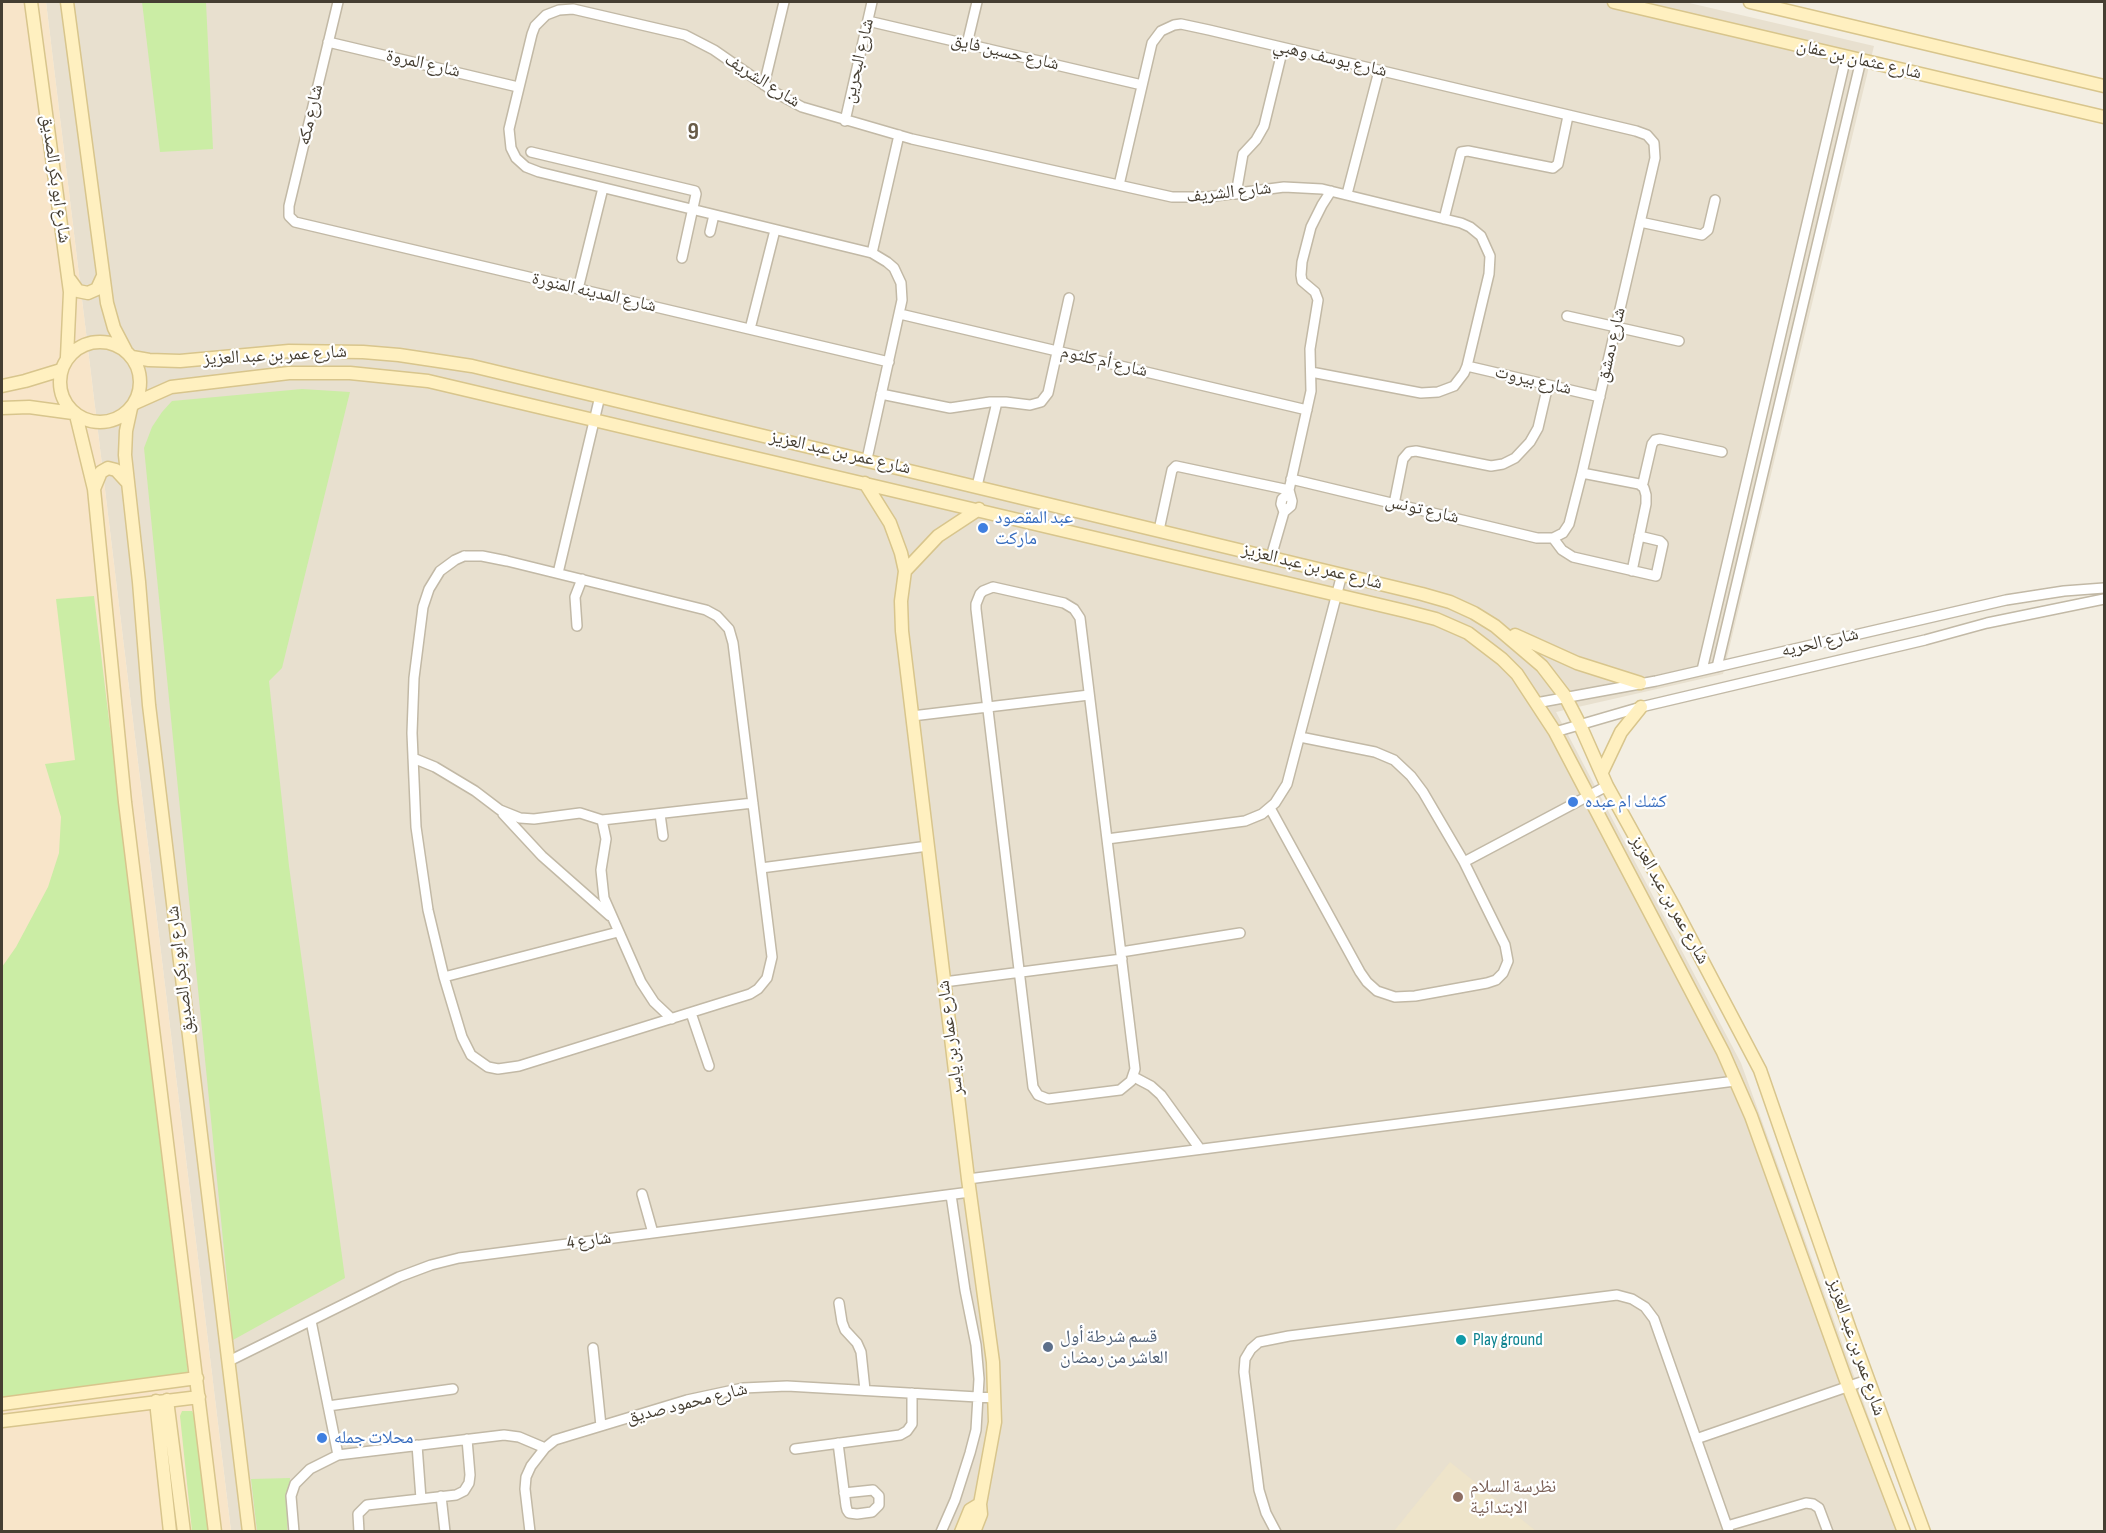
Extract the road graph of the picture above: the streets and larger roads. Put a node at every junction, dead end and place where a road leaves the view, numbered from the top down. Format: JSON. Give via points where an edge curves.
{"nodes":[{"id":1,"x":31,"y":2,"type":"edge"},
{"id":2,"x":67,"y":2,"type":"edge"},
{"id":3,"x":338,"y":2,"type":"edge"},
{"id":4,"x":784,"y":2,"type":"edge"},
{"id":5,"x":872,"y":2,"type":"edge"},
{"id":6,"x":977,"y":2,"type":"edge"},
{"id":7,"x":1621,"y":2,"type":"edge"},
{"id":8,"x":1750,"y":2,"type":"edge"},
{"id":9,"x":574,"y":5,"type":"edge"},
{"id":10,"x":868,"y":21,"type":"junction"},
{"id":11,"x":328,"y":42,"type":"junction"},
{"id":12,"x":966,"y":44,"type":"junction"},
{"id":13,"x":1283,"y":48,"type":"junction"},
{"id":14,"x":1846,"y":57,"type":"junction"},
{"id":15,"x":1861,"y":60,"type":"junction"},
{"id":16,"x":1378,"y":71,"type":"junction"},
{"id":17,"x":764,"y":85,"type":"junction"},
{"id":18,"x":1142,"y":85,"type":"junction"},
{"id":19,"x":2104,"y":86,"type":"edge"},
{"id":20,"x":518,"y":87,"type":"junction"},
{"id":21,"x":1568,"y":116,"type":"junction"},
{"id":22,"x":2104,"y":117,"type":"edge"},
{"id":23,"x":845,"y":121,"type":"junction"},
{"id":24,"x":899,"y":135,"type":"junction"},
{"id":25,"x":1654,"y":143,"type":"joint"},
{"id":26,"x":531,"y":152,"type":"dead end"},
{"id":27,"x":1820,"y":167,"type":"junction"},
{"id":28,"x":1835,"y":170,"type":"junction"},
{"id":29,"x":1119,"y":186,"type":"junction"},
{"id":30,"x":603,"y":188,"type":"junction"},
{"id":31,"x":1331,"y":191,"type":"junction"},
{"id":32,"x":1236,"y":194,"type":"junction"},
{"id":33,"x":1347,"y":194,"type":"junction"},
{"id":34,"x":1715,"y":200,"type":"dead end"},
{"id":35,"x":1812,"y":202,"type":"junction"},
{"id":36,"x":1826,"y":206,"type":"junction"},
{"id":37,"x":693,"y":210,"type":"junction"},
{"id":38,"x":714,"y":215,"type":"junction"},
{"id":39,"x":1444,"y":219,"type":"junction"},
{"id":40,"x":1640,"y":222,"type":"junction"},
{"id":41,"x":298,"y":224,"type":"joint"},
{"id":42,"x":775,"y":230,"type":"junction"},
{"id":43,"x":710,"y":232,"type":"dead end"},
{"id":44,"x":872,"y":252,"type":"junction"},
{"id":45,"x":682,"y":258,"type":"dead end"},
{"id":46,"x":103,"y":275,"type":"junction"},
{"id":47,"x":67,"y":276,"type":"junction"},
{"id":48,"x":578,"y":289,"type":"junction"},
{"id":49,"x":1069,"y":298,"type":"dead end"},
{"id":50,"x":900,"y":314,"type":"junction"},
{"id":51,"x":1567,"y":316,"type":"dead end"},
{"id":52,"x":1616,"y":327,"type":"junction"},
{"id":53,"x":750,"y":329,"type":"junction"},
{"id":54,"x":1679,"y":341,"type":"dead end"},
{"id":55,"x":1057,"y":352,"type":"junction"},
{"id":56,"x":129,"y":354,"type":"junction"},
{"id":57,"x":67,"y":357,"type":"junction"},
{"id":58,"x":197,"y":360,"type":"junction"},
{"id":59,"x":889,"y":362,"type":"junction"},
{"id":60,"x":1467,"y":366,"type":"junction"},
{"id":61,"x":61,"y":370,"type":"junction"},
{"id":62,"x":1311,"y":372,"type":"junction"},
{"id":63,"x":198,"y":382,"type":"junction"},
{"id":64,"x":1548,"y":385,"type":"junction"},
{"id":65,"x":2,"y":386,"type":"edge"},
{"id":66,"x":881,"y":394,"type":"junction"},
{"id":67,"x":600,"y":396,"type":"junction"},
{"id":68,"x":1600,"y":397,"type":"junction"},
{"id":69,"x":997,"y":402,"type":"junction"},
{"id":70,"x":133,"y":406,"type":"junction"},
{"id":71,"x":2,"y":408,"type":"edge"},
{"id":72,"x":1307,"y":410,"type":"junction"},
{"id":73,"x":74,"y":414,"type":"junction"},
{"id":74,"x":595,"y":419,"type":"junction"},
{"id":75,"x":1722,"y":452,"type":"dead end"},
{"id":76,"x":867,"y":459,"type":"junction"},
{"id":77,"x":1582,"y":474,"type":"junction"},
{"id":78,"x":1292,"y":479,"type":"junction"},
{"id":79,"x":127,"y":482,"type":"junction"},
{"id":80,"x":865,"y":483,"type":"junction"},
{"id":81,"x":1641,"y":485,"type":"junction"},
{"id":82,"x":977,"y":486,"type":"junction"},
{"id":83,"x":94,"y":489,"type":"junction"},
{"id":84,"x":1289,"y":491,"type":"junction"},
{"id":85,"x":1394,"y":504,"type":"junction"},
{"id":86,"x":1741,"y":505,"type":"junction"},
{"id":87,"x":1755,"y":508,"type":"junction"},
{"id":88,"x":979,"y":509,"type":"junction"},
{"id":89,"x":1159,"y":530,"type":"junction"},
{"id":90,"x":1639,"y":536,"type":"junction"},
{"id":91,"x":1553,"y":538,"type":"junction"},
{"id":92,"x":1732,"y":540,"type":"junction"},
{"id":93,"x":1747,"y":543,"type":"junction"},
{"id":94,"x":1271,"y":557,"type":"junction"},
{"id":95,"x":905,"y":571,"type":"junction"},
{"id":96,"x":1632,"y":571,"type":"junction"},
{"id":97,"x":558,"y":573,"type":"junction"},
{"id":98,"x":1342,"y":574,"type":"junction"},
{"id":99,"x":582,"y":579,"type":"junction"},
{"id":100,"x":2104,"y":588,"type":"edge"},
{"id":101,"x":1337,"y":595,"type":"junction"},
{"id":102,"x":2104,"y":599,"type":"edge"},
{"id":103,"x":2094,"y":601,"type":"junction"},
{"id":104,"x":2104,"y":605,"type":"edge"},
{"id":105,"x":577,"y":626,"type":"dead end"},
{"id":106,"x":1495,"y":626,"type":"junction"},
{"id":107,"x":1717,"y":667,"type":"junction"},
{"id":108,"x":1702,"y":670,"type":"junction"},
{"id":109,"x":1640,"y":683,"type":"junction"},
{"id":110,"x":1089,"y":695,"type":"junction"},
{"id":111,"x":1565,"y":696,"type":"junction"},
{"id":112,"x":1536,"y":703,"type":"junction"},
{"id":113,"x":987,"y":707,"type":"junction"},
{"id":114,"x":1641,"y":707,"type":"junction"},
{"id":115,"x":912,"y":716,"type":"junction"},
{"id":116,"x":1580,"y":725,"type":"junction"},
{"id":117,"x":1555,"y":732,"type":"junction"},
{"id":118,"x":1300,"y":737,"type":"junction"},
{"id":119,"x":413,"y":758,"type":"junction"},
{"id":120,"x":1602,"y":772,"type":"junction"},
{"id":121,"x":1606,"y":786,"type":"junction"},
{"id":122,"x":1587,"y":796,"type":"junction"},
{"id":123,"x":753,"y":803,"type":"junction"},
{"id":124,"x":1270,"y":808,"type":"junction"},
{"id":125,"x":500,"y":810,"type":"junction"},
{"id":126,"x":660,"y":814,"type":"junction"},
{"id":127,"x":602,"y":820,"type":"junction"},
{"id":128,"x":663,"y":836,"type":"dead end"},
{"id":129,"x":1107,"y":839,"type":"junction"},
{"id":130,"x":928,"y":846,"type":"junction"},
{"id":131,"x":1464,"y":862,"type":"junction"},
{"id":132,"x":761,"y":868,"type":"junction"},
{"id":133,"x":613,"y":918,"type":"junction"},
{"id":134,"x":618,"y":932,"type":"junction"},
{"id":135,"x":1240,"y":933,"type":"dead end"},
{"id":136,"x":1121,"y":956,"type":"junction"},
{"id":137,"x":1018,"y":972,"type":"junction"},
{"id":138,"x":444,"y":977,"type":"junction"},
{"id":139,"x":944,"y":981,"type":"junction"},
{"id":140,"x":691,"y":1013,"type":"junction"},
{"id":141,"x":672,"y":1019,"type":"junction"},
{"id":142,"x":709,"y":1066,"type":"dead end"},
{"id":143,"x":1134,"y":1077,"type":"junction"},
{"id":144,"x":1736,"y":1080,"type":"junction"},
{"id":145,"x":1200,"y":1149,"type":"junction"},
{"id":146,"x":968,"y":1179,"type":"junction"},
{"id":147,"x":970,"y":1192,"type":"junction"},
{"id":148,"x":642,"y":1194,"type":"dead end"},
{"id":149,"x":951,"y":1195,"type":"junction"},
{"id":150,"x":653,"y":1233,"type":"junction"},
{"id":151,"x":839,"y":1303,"type":"dead end"},
{"id":152,"x":310,"y":1321,"type":"junction"},
{"id":153,"x":593,"y":1348,"type":"dead end"},
{"id":154,"x":229,"y":1361,"type":"junction"},
{"id":155,"x":197,"y":1378,"type":"junction"},
{"id":156,"x":1867,"y":1380,"type":"junction"},
{"id":157,"x":1848,"y":1386,"type":"junction"},
{"id":158,"x":453,"y":1389,"type":"dead end"},
{"id":159,"x":865,"y":1390,"type":"junction"},
{"id":160,"x":912,"y":1393,"type":"junction"},
{"id":161,"x":199,"y":1397,"type":"junction"},
{"id":162,"x":979,"y":1397,"type":"junction"},
{"id":163,"x":995,"y":1398,"type":"junction"},
{"id":164,"x":162,"y":1401,"type":"junction"},
{"id":165,"x":2,"y":1404,"type":"edge"},
{"id":166,"x":328,"y":1406,"type":"junction"},
{"id":167,"x":2,"y":1420,"type":"edge"},
{"id":168,"x":601,"y":1426,"type":"junction"},
{"id":169,"x":467,"y":1438,"type":"junction"},
{"id":170,"x":1696,"y":1439,"type":"junction"},
{"id":171,"x":838,"y":1443,"type":"junction"},
{"id":172,"x":417,"y":1445,"type":"junction"},
{"id":173,"x":545,"y":1448,"type":"junction"},
{"id":174,"x":795,"y":1449,"type":"dead end"},
{"id":175,"x":338,"y":1455,"type":"junction"},
{"id":176,"x":844,"y":1493,"type":"dead end"},
{"id":177,"x":441,"y":1496,"type":"junction"},
{"id":178,"x":421,"y":1499,"type":"junction"},
{"id":179,"x":980,"y":1504,"type":"junction"},
{"id":180,"x":1728,"y":1529,"type":"edge"},
{"id":181,"x":170,"y":1532,"type":"edge"},
{"id":182,"x":184,"y":1532,"type":"edge"},
{"id":183,"x":215,"y":1532,"type":"edge"},
{"id":184,"x":249,"y":1532,"type":"edge"},
{"id":185,"x":294,"y":1532,"type":"edge"},
{"id":186,"x":359,"y":1532,"type":"edge"},
{"id":187,"x":446,"y":1532,"type":"edge"},
{"id":188,"x":530,"y":1532,"type":"edge"},
{"id":189,"x":941,"y":1532,"type":"edge"},
{"id":190,"x":961,"y":1532,"type":"edge"},
{"id":191,"x":974,"y":1532,"type":"edge"},
{"id":192,"x":1275,"y":1532,"type":"edge"},
{"id":193,"x":1828,"y":1532,"type":"edge"},
{"id":194,"x":1904,"y":1532,"type":"edge"},
{"id":195,"x":1924,"y":1532,"type":"edge"}],
"edges":[{"from":1,"to":47,"type":"street","name":"شارع ابو بكر الصديق"},
{"from":2,"to":46,"type":"street","name":"شارع ابو بكر الصديق"},
{"from":3,"to":11,"type":"street","name":"شارع مكه"},
{"from":4,"to":17,"type":"street"},
{"from":5,"to":10,"type":"street","name":"شارع البحرين"},
{"from":6,"to":12,"type":"street"},
{"from":7,"to":14,"type":"street","name":"شارع عثمان بن عفان"},
{"from":8,"to":19,"type":"street","name":"شارع عثمان بن عفان"},
{"from":9,"to":17,"type":"street","name":"شارع الشريف","via":[[685,36],[714,50]]},
{"from":9,"to":20,"type":"street","name":"شارع الشريف","via":[[552,12],[536,26]]},
{"from":10,"to":12,"type":"street","name":"شارع حسين فايق"},
{"from":10,"to":23,"type":"street","name":"شارع البحرين"},
{"from":11,"to":20,"type":"street","name":"شارع المروة"},
{"from":11,"to":41,"type":"street","name":"شارع مكه","via":[[289,206],[290,216]]},
{"from":12,"to":18,"type":"street","name":"شارع حسين فايق"},
{"from":13,"to":16,"type":"street","name":"شارع يوسف وهبي"},
{"from":13,"to":18,"type":"street","name":"شارع يوسف وهبي","via":[[1174,25],[1161,31],[1152,43]]},
{"from":13,"to":32,"type":"street","via":[[1264,126],[1243,154]]},
{"from":14,"to":15,"type":"street","name":"شارع عثمان بن عفان"},
{"from":14,"to":27,"type":"street"},
{"from":15,"to":22,"type":"street","name":"شارع عثمان بن عفان"},
{"from":15,"to":28,"type":"street"},
{"from":16,"to":21,"type":"street","name":"شارع يوسف وهبي"},
{"from":16,"to":33,"type":"street"},
{"from":17,"to":23,"type":"street","name":"شارع الشريف","via":[[802,107]]},
{"from":18,"to":29,"type":"street","name":"شارع يوسف وهبي"},
{"from":20,"to":30,"type":"street","name":"شارع الشريف","via":[[508,135],[516,158],[532,170]]},
{"from":21,"to":25,"type":"street","name":"شارع يوسف وهبي","via":[[1642,133]]},
{"from":21,"to":39,"type":"street","via":[[1558,164],[1553,168],[1468,150],[1461,152]]},
{"from":23,"to":24,"type":"street","name":"شارع الشريف"},
{"from":24,"to":29,"type":"street","name":"شارع الشريف"},
{"from":24,"to":44,"type":"street"},
{"from":25,"to":40,"type":"street","name":"شارع دمشق"},
{"from":26,"to":37,"type":"street","via":[[694,190]]},
{"from":27,"to":28,"type":"street"},
{"from":27,"to":35,"type":"street"},
{"from":28,"to":36,"type":"street"},
{"from":29,"to":32,"type":"street","name":"شارع الشريف","via":[[1172,197]]},
{"from":30,"to":37,"type":"street","name":"شارع الشريف"},
{"from":30,"to":48,"type":"street"},
{"from":31,"to":32,"type":"street","name":"شارع الشريف","via":[[1291,187]]},
{"from":31,"to":33,"type":"street","name":"شارع الشريف"},
{"from":31,"to":62,"type":"street","via":[[1311,227],[1300,275],[1316,292],[1318,300],[1310,349]]},
{"from":33,"to":39,"type":"street","name":"شارع الشريف"},
{"from":34,"to":40,"type":"street","via":[[1708,230],[1702,235]]},
{"from":35,"to":36,"type":"street"},
{"from":35,"to":86,"type":"street"},
{"from":36,"to":87,"type":"street"},
{"from":37,"to":38,"type":"street","name":"شارع الشريف"},
{"from":37,"to":45,"type":"street"},
{"from":38,"to":42,"type":"street","name":"شارع الشريف"},
{"from":38,"to":43,"type":"street"},
{"from":39,"to":60,"type":"street","name":"شارع الشريف","via":[[1477,232],[1490,256]]},
{"from":40,"to":52,"type":"street","name":"شارع دمشق"},
{"from":41,"to":48,"type":"street","name":"شارع المدينه المنورة"},
{"from":42,"to":44,"type":"street","name":"شارع الشريف"},
{"from":42,"to":53,"type":"street"},
{"from":44,"to":50,"type":"street","name":"شارع الشريف","via":[[899,276],[903,295]]},
{"from":46,"to":47,"type":"street","via":[[97,288],[88,293],[78,291]]},
{"from":46,"to":56,"type":"street","name":"شارع ابو بكر الصديق","via":[[110,316]]},
{"from":47,"to":57,"type":"street","name":"شارع ابو بكر الصديق"},
{"from":48,"to":53,"type":"street","name":"شارع المدينه المنورة"},
{"from":49,"to":55,"type":"street"},
{"from":50,"to":55,"type":"street","name":"شارع أم كلثوم"},
{"from":50,"to":59,"type":"street","name":"شارع الشريف"},
{"from":51,"to":52,"type":"street"},
{"from":52,"to":54,"type":"street"},
{"from":52,"to":68,"type":"street","name":"شارع دمشق"},
{"from":53,"to":59,"type":"street","name":"شارع المدينه المنورة"},
{"from":55,"to":69,"type":"street","via":[[1048,393],[1041,402]]},
{"from":55,"to":72,"type":"street","name":"شارع أم كلثوم"},
{"from":56,"to":57,"type":"street","via":[[112,343],[95,342],[80,346]]},
{"from":56,"to":58,"type":"street","name":"شارع عمر بن عبد العزيز","via":[[164,361]]},
{"from":56,"to":70,"type":"street","via":[[140,372],[140,388]]},
{"from":57,"to":61,"type":"street"},
{"from":58,"to":63,"type":"street"},
{"from":58,"to":67,"type":"street","name":"شارع عمر بن عبد العزيز","via":[[289,351],[399,355],[472,366]]},
{"from":59,"to":66,"type":"street","name":"شارع الشريف"},
{"from":60,"to":62,"type":"street","name":"شارع الشريف","via":[[1454,386],[1430,393]]},
{"from":60,"to":64,"type":"street","name":"شارع بيروت"},
{"from":61,"to":65,"type":"street"},
{"from":61,"to":73,"type":"street","via":[[63,400]]},
{"from":62,"to":72,"type":"street"},
{"from":63,"to":70,"type":"street","name":"شارع عمر بن عبد العزيز","via":[[171,387]]},
{"from":63,"to":74,"type":"street","name":"شارع عمر بن عبد العزيز","via":[[289,373],[389,376],[467,388]]},
{"from":64,"to":68,"type":"street","name":"شارع بيروت"},
{"from":64,"to":85,"type":"street","via":[[1538,428],[1515,458],[1491,466],[1409,452],[1403,459]]},
{"from":66,"to":69,"type":"street","via":[[950,408]]},
{"from":66,"to":76,"type":"street","name":"شارع الشريف"},
{"from":67,"to":74,"type":"street"},
{"from":67,"to":76,"type":"street","name":"شارع عمر بن عبد العزيز"},
{"from":68,"to":77,"type":"street","name":"شارع دمشق"},
{"from":69,"to":82,"type":"street"},
{"from":70,"to":73,"type":"street","via":[[111,421],[92,422]]},
{"from":70,"to":79,"type":"street","name":"شارع ابو بكر الصديق","via":[[125,443]]},
{"from":71,"to":73,"type":"street","via":[[29,407]]},
{"from":72,"to":78,"type":"street"},
{"from":73,"to":83,"type":"street","name":"شارع ابو بكر الصديق"},
{"from":74,"to":80,"type":"street","name":"شارع عمر بن عبد العزيز"},
{"from":74,"to":97,"type":"street"},
{"from":75,"to":81,"type":"street","via":[[1655,440]]},
{"from":76,"to":82,"type":"street","name":"شارع عمر بن عبد العزيز"},
{"from":77,"to":81,"type":"street"},
{"from":77,"to":91,"type":"street","name":"شارع دمشق","via":[[1569,524]]},
{"from":78,"to":84,"type":"street"},
{"from":78,"to":85,"type":"street","name":"شارع تونس"},
{"from":79,"to":83,"type":"street","via":[[116,470],[108,468],[101,472]]},
{"from":79,"to":154,"type":"street","name":"شارع ابو بكر الصديق","via":[[149,705]]},
{"from":80,"to":88,"type":"street","name":"شارع عمر بن عبد العزيز"},
{"from":80,"to":95,"type":"street","name":"شارع عمار بن ياسر","via":[[890,523]]},
{"from":81,"to":90,"type":"street","via":[[1646,500]]},
{"from":82,"to":89,"type":"street","name":"شارع عمر بن عبد العزيز"},
{"from":83,"to":155,"type":"street","name":"شارع ابو بكر الصديق","via":[[125,802]]},
{"from":84,"to":89,"type":"street","via":[[1176,466]]},
{"from":84,"to":94,"type":"street","via":[[1282,499],[1284,512]]},
{"from":85,"to":91,"type":"street","name":"شارع تونس","via":[[1537,538]]},
{"from":86,"to":87,"type":"street"},
{"from":86,"to":92,"type":"street"},
{"from":87,"to":93,"type":"street"},
{"from":88,"to":95,"type":"street","via":[[938,536]]},
{"from":88,"to":101,"type":"street","name":"شارع عمر بن عبد العزيز"},
{"from":89,"to":94,"type":"street","name":"شارع عمر بن عبد العزيز"},
{"from":90,"to":96,"type":"street"},
{"from":90,"to":96,"type":"street","via":[[1660,541],[1664,546],[1657,575]]},
{"from":91,"to":96,"type":"street","via":[[1573,557]]},
{"from":92,"to":93,"type":"street"},
{"from":92,"to":108,"type":"street"},
{"from":93,"to":107,"type":"street"},
{"from":94,"to":98,"type":"street","name":"شارع عمر بن عبد العزيز"},
{"from":95,"to":115,"type":"street","name":"شارع عمار بن ياسر","via":[[901,616]]},
{"from":97,"to":99,"type":"street"},
{"from":97,"to":119,"type":"street","via":[[473,556],[455,560],[440,571],[429,589],[421,616],[414,686]]},
{"from":98,"to":101,"type":"street"},
{"from":98,"to":106,"type":"street","name":"شارع عمر بن عبد العزيز","via":[[1450,603]]},
{"from":99,"to":105,"type":"street","via":[[575,597]]},
{"from":99,"to":123,"type":"street","via":[[706,610],[725,624],[732,635]]},
{"from":100,"to":107,"type":"street","name":"شارع الحريه","via":[[2006,600]]},
{"from":101,"to":112,"type":"street","name":"شارع عمر بن عبد العزيز","via":[[1436,619],[1468,633],[1517,674]]},
{"from":101,"to":118,"type":"street"},
{"from":102,"to":103,"type":"street","name":"شارع الحريه"},
{"from":103,"to":104,"type":"street"},
{"from":103,"to":114,"type":"street","name":"شارع الحريه"},
{"from":106,"to":109,"type":"street","via":[[1577,663]]},
{"from":106,"to":111,"type":"street","name":"شارع عمر بن عبد العزيز","via":[[1542,666]]},
{"from":107,"to":108,"type":"street","name":"شارع الحريه"},
{"from":108,"to":109,"type":"street","name":"شارع الحريه"},
{"from":109,"to":111,"type":"street","name":"شارع الحريه"},
{"from":110,"to":113,"type":"street"},
{"from":110,"to":113,"type":"street","via":[[1080,618],[1074,609],[1064,603],[993,587],[984,591],[976,604]]},
{"from":110,"to":129,"type":"street"},
{"from":111,"to":112,"type":"street","name":"شارع الحريه"},
{"from":111,"to":116,"type":"street","name":"شارع عمر بن عبد العزيز"},
{"from":112,"to":117,"type":"street","name":"شارع عمر بن عبد العزيز"},
{"from":113,"to":115,"type":"street"},
{"from":113,"to":137,"type":"street"},
{"from":114,"to":116,"type":"street","name":"شارع الحريه"},
{"from":114,"to":120,"type":"street","via":[[1617,738]]},
{"from":115,"to":130,"type":"street","name":"شارع عمار بن ياسر"},
{"from":116,"to":117,"type":"street","name":"شارع الحريه"},
{"from":116,"to":120,"type":"street","name":"شارع عمر بن عبد العزيز"},
{"from":117,"to":122,"type":"street","name":"شارع عمر بن عبد العزيز"},
{"from":118,"to":124,"type":"street","via":[[1287,784]]},
{"from":118,"to":131,"type":"street","via":[[1370,750],[1394,760],[1423,792]]},
{"from":119,"to":125,"type":"street","via":[[459,781]]},
{"from":119,"to":138,"type":"street","via":[[420,858]]},
{"from":120,"to":121,"type":"street","name":"شارع عمر بن عبد العزيز"},
{"from":121,"to":122,"type":"street"},
{"from":121,"to":156,"type":"street","name":"شارع عمر بن عبد العزيز","via":[[1760,1070]]},
{"from":122,"to":131,"type":"street"},
{"from":122,"to":144,"type":"street","name":"شارع عمر بن عبد العزيز"},
{"from":123,"to":126,"type":"street"},
{"from":123,"to":132,"type":"street"},
{"from":124,"to":129,"type":"street","via":[[1245,821]]},
{"from":124,"to":131,"type":"street","via":[[1360,972],[1372,987],[1389,996],[1408,997],[1484,984],[1496,980],[1506,969],[1507,950]]},
{"from":125,"to":127,"type":"street","via":[[527,819],[580,813]]},
{"from":125,"to":133,"type":"street","via":[[549,864]]},
{"from":126,"to":127,"type":"street"},
{"from":126,"to":128,"type":"street"},
{"from":127,"to":133,"type":"street","via":[[606,839],[601,870],[603,898]]},
{"from":129,"to":136,"type":"street"},
{"from":130,"to":132,"type":"street"},
{"from":130,"to":139,"type":"street","name":"شارع عمار بن ياسر"},
{"from":132,"to":140,"type":"street","via":[[771,957],[766,978],[750,994]]},
{"from":133,"to":134,"type":"street"},
{"from":134,"to":138,"type":"street"},
{"from":134,"to":141,"type":"street","via":[[647,992]]},
{"from":135,"to":136,"type":"street"},
{"from":136,"to":137,"type":"street"},
{"from":136,"to":143,"type":"street"},
{"from":137,"to":139,"type":"street"},
{"from":137,"to":143,"type":"street","via":[[1032,1082],[1038,1095],[1053,1099],[1115,1091]]},
{"from":138,"to":141,"type":"street","via":[[466,1047],[488,1067],[498,1069]]},
{"from":139,"to":146,"type":"street","name":"شارع عمار بن ياسر"},
{"from":140,"to":141,"type":"street"},
{"from":140,"to":142,"type":"street"},
{"from":143,"to":145,"type":"street","via":[[1161,1095]]},
{"from":144,"to":145,"type":"street"},
{"from":144,"to":157,"type":"street","name":"شارع عمر بن عبد العزيز"},
{"from":145,"to":146,"type":"street"},
{"from":146,"to":147,"type":"street","name":"شارع عمار بن ياسر"},
{"from":147,"to":149,"type":"street","name":"شارع 4"},
{"from":147,"to":163,"type":"street","name":"شارع عمار بن ياسر"},
{"from":148,"to":150,"type":"street"},
{"from":149,"to":150,"type":"street","name":"شارع 4"},
{"from":149,"to":162,"type":"street","via":[[978,1362]]},
{"from":150,"to":152,"type":"street","name":"شارع 4","via":[[441,1262],[392,1280]]},
{"from":151,"to":159,"type":"street","via":[[845,1330],[861,1352]]},
{"from":152,"to":154,"type":"street","name":"شارع 4"},
{"from":152,"to":166,"type":"street"},
{"from":153,"to":168,"type":"street"},
{"from":154,"to":184,"type":"street","name":"شارع ابو بكر الصديق"},
{"from":155,"to":161,"type":"street","name":"شارع ابو بكر الصديق"},
{"from":155,"to":165,"type":"street"},
{"from":156,"to":157,"type":"street"},
{"from":156,"to":195,"type":"street","name":"شارع عمر بن عبد العزيز"},
{"from":157,"to":170,"type":"street"},
{"from":157,"to":194,"type":"street","name":"شارع عمر بن عبد العزيز"},
{"from":158,"to":166,"type":"street"},
{"from":159,"to":160,"type":"street","name":"شارع محمود صديق"},
{"from":159,"to":168,"type":"street","name":"شارع محمود صديق","via":[[743,1388]]},
{"from":160,"to":162,"type":"street","name":"شارع محمود صديق"},
{"from":160,"to":171,"type":"street","via":[[912,1424],[907,1431]]},
{"from":161,"to":164,"type":"street"},
{"from":161,"to":183,"type":"street","name":"شارع ابو بكر الصديق"},
{"from":162,"to":163,"type":"street","name":"شارع محمود صديق"},
{"from":162,"to":189,"type":"street","via":[[970,1453]]},
{"from":163,"to":179,"type":"street","name":"شارع عمار بن ياسر","via":[[992,1447]]},
{"from":164,"to":167,"type":"street"},
{"from":164,"to":181,"type":"street"},
{"from":164,"to":182,"type":"street"},
{"from":166,"to":175,"type":"street"},
{"from":168,"to":173,"type":"street","name":"شارع محمود صديق","via":[[555,1440]]},
{"from":169,"to":172,"type":"street"},
{"from":169,"to":173,"type":"street","via":[[504,1435]]},
{"from":169,"to":177,"type":"street","via":[[469,1483],[456,1495]]},
{"from":170,"to":180,"type":"street"},
{"from":170,"to":192,"type":"street","via":[[1654,1319],[1632,1299],[1617,1295],[1270,1339],[1251,1349],[1244,1372],[1259,1490]]},
{"from":171,"to":174,"type":"street"},
{"from":171,"to":176,"type":"street"},
{"from":172,"to":175,"type":"street"},
{"from":172,"to":178,"type":"street"},
{"from":173,"to":188,"type":"street","name":"شارع محمود صديق","via":[[526,1477]]},
{"from":175,"to":185,"type":"street","via":[[310,1469],[296,1484],[291,1496]]},
{"from":177,"to":178,"type":"street"},
{"from":177,"to":187,"type":"street"},
{"from":178,"to":186,"type":"street","via":[[367,1505],[358,1514]]},
{"from":179,"to":190,"type":"street","name":"شارع عمار بن ياسر","via":[[970,1510]]},
{"from":179,"to":191,"type":"street","name":"شارع عمار بن ياسر","via":[[981,1514]]},
{"from":180,"to":193,"type":"street","via":[[1806,1503],[1819,1508]]}]}
